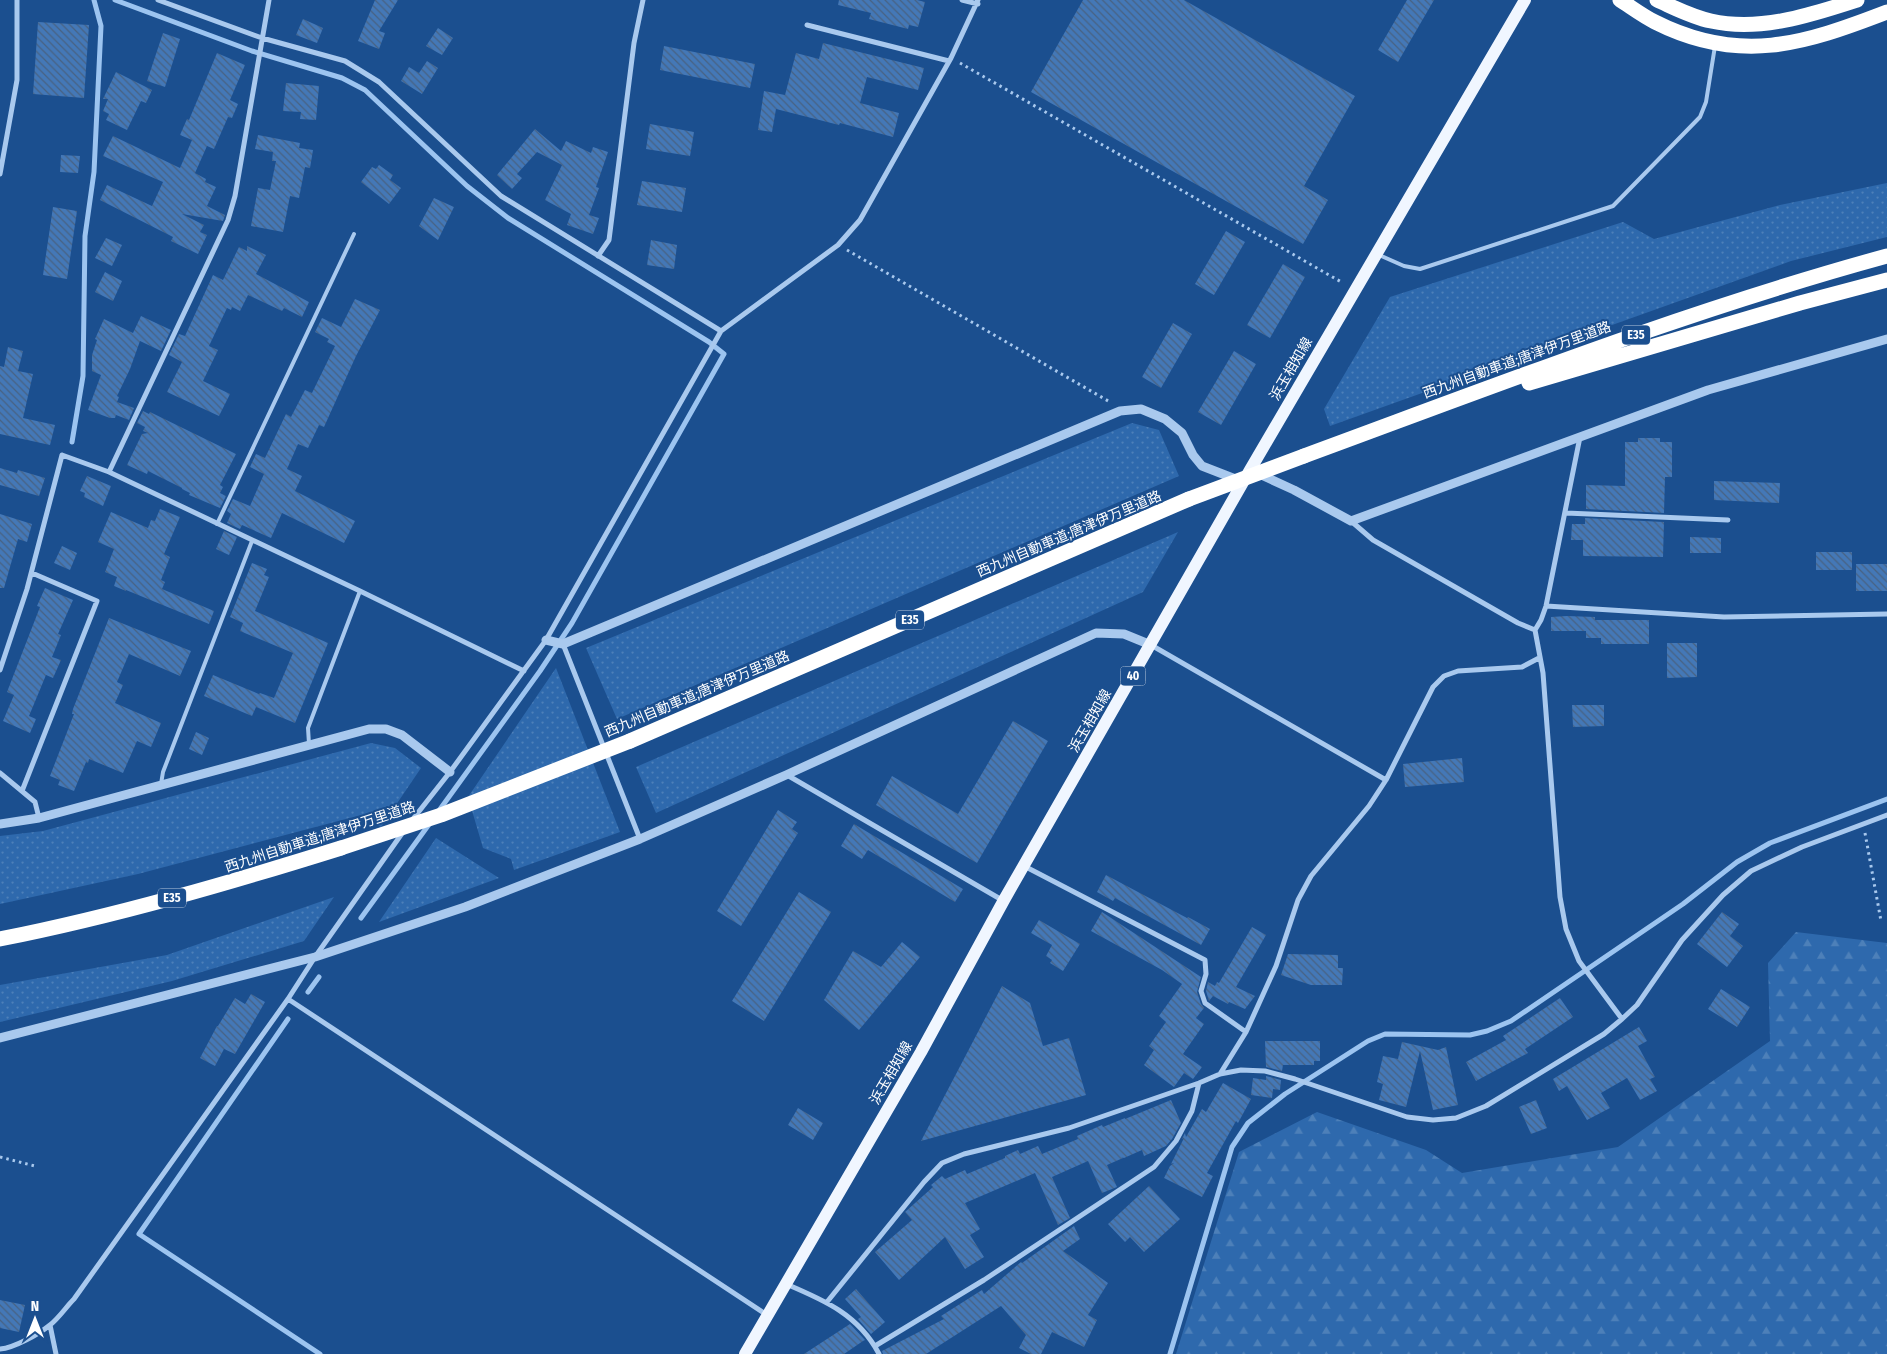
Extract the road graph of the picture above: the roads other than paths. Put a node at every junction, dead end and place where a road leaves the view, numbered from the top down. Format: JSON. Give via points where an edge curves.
{"nodes":[{"id":1,"x":17,"y":0,"type":"edge"},
{"id":2,"x":158,"y":0,"type":"edge"},
{"id":3,"x":269,"y":0,"type":"edge"},
{"id":4,"x":643,"y":0,"type":"edge"},
{"id":5,"x":962,"y":0,"type":"edge"},
{"id":6,"x":1525,"y":0,"type":"edge"},
{"id":7,"x":1620,"y":0,"type":"edge"},
{"id":8,"x":1658,"y":0,"type":"edge"},
{"id":9,"x":978,"y":2,"type":"edge"},
{"id":10,"x":1860,"y":8,"type":"edge"},
{"id":11,"x":1887,"y":12,"type":"edge"},
{"id":12,"x":807,"y":26,"type":"dead end"},
{"id":13,"x":262,"y":38,"type":"junction"},
{"id":14,"x":1715,"y":44,"type":"junction"},
{"id":15,"x":950,"y":60,"type":"junction"},
{"id":16,"x":0,"y":174,"type":"edge"},
{"id":17,"x":354,"y":234,"type":"dead end"},
{"id":18,"x":1376,"y":254,"type":"junction"},
{"id":19,"x":598,"y":256,"type":"junction"},
{"id":20,"x":1887,"y":256,"type":"edge"},
{"id":21,"x":1887,"y":280,"type":"edge"},
{"id":22,"x":720,"y":333,"type":"junction"},
{"id":23,"x":1887,"y":339,"type":"edge"},
{"id":24,"x":1388,"y":425,"type":"junction"},
{"id":25,"x":1581,"y":436,"type":"junction"},
{"id":26,"x":1250,"y":470,"type":"junction"},
{"id":27,"x":109,"y":472,"type":"junction"},
{"id":28,"x":1244,"y":482,"type":"junction"},
{"id":29,"x":1566,"y":513,"type":"junction"},
{"id":30,"x":1728,"y":520,"type":"dead end"},
{"id":31,"x":1351,"y":521,"type":"junction"},
{"id":32,"x":217,"y":524,"type":"junction"},
{"id":33,"x":252,"y":541,"type":"junction"},
{"id":34,"x":32,"y":573,"type":"junction"},
{"id":35,"x":360,"y":590,"type":"junction"},
{"id":36,"x":1546,"y":606,"type":"junction"},
{"id":37,"x":1887,"y":614,"type":"edge"},
{"id":38,"x":1535,"y":630,"type":"junction"},
{"id":39,"x":546,"y":640,"type":"junction"},
{"id":40,"x":564,"y":644,"type":"junction"},
{"id":41,"x":1151,"y":645,"type":"junction"},
{"id":42,"x":1539,"y":658,"type":"junction"},
{"id":43,"x":0,"y":670,"type":"edge"},
{"id":44,"x":524,"y":671,"type":"junction"},
{"id":45,"x":309,"y":745,"type":"junction"},
{"id":46,"x":450,"y":772,"type":"junction"},
{"id":47,"x":0,"y":773,"type":"edge"},
{"id":48,"x":786,"y":774,"type":"junction"},
{"id":49,"x":1386,"y":780,"type":"junction"},
{"id":50,"x":161,"y":785,"type":"junction"},
{"id":51,"x":22,"y":791,"type":"junction"},
{"id":52,"x":1887,"y":815,"type":"edge"},
{"id":53,"x":39,"y":818,"type":"junction"},
{"id":54,"x":0,"y":824,"type":"edge"},
{"id":55,"x":640,"y":839,"type":"junction"},
{"id":56,"x":1024,"y":866,"type":"junction"},
{"id":57,"x":1004,"y":900,"type":"junction"},
{"id":58,"x":0,"y":939,"type":"edge"},
{"id":59,"x":315,"y":956,"type":"junction"},
{"id":60,"x":288,"y":999,"type":"junction"},
{"id":61,"x":1622,"y":1019,"type":"junction"},
{"id":62,"x":1246,"y":1032,"type":"junction"},
{"id":63,"x":0,"y":1038,"type":"edge"},
{"id":64,"x":1220,"y":1074,"type":"junction"},
{"id":65,"x":1200,"y":1083,"type":"junction"},
{"id":66,"x":786,"y":1284,"type":"junction"},
{"id":67,"x":827,"y":1302,"type":"junction"},
{"id":68,"x":768,"y":1316,"type":"junction"},
{"id":69,"x":50,"y":1325,"type":"junction"},
{"id":70,"x":875,"y":1346,"type":"junction"},
{"id":71,"x":0,"y":1349,"type":"edge"},
{"id":72,"x":56,"y":1354,"type":"edge"},
{"id":73,"x":745,"y":1354,"type":"edge"},
{"id":74,"x":880,"y":1354,"type":"edge"}],
"edges":[{"from":1,"to":16,"type":"street","via":[[17,80]]},
{"from":2,"to":13,"type":"street"},
{"from":3,"to":13,"type":"street"},
{"from":4,"to":19,"type":"street","via":[[634,43],[609,240]]},
{"from":5,"to":9,"type":"street"},
{"from":6,"to":18,"type":"main road","name":"浜玉相知線","number":"40"},
{"from":7,"to":14,"type":"highway","via":[[1655,22]]},
{"from":8,"to":10,"type":"highway","via":[[1704,19],[1738,24]]},
{"from":9,"to":15,"type":"street"},
{"from":10,"to":11,"type":"highway"},
{"from":10,"to":14,"type":"highway","via":[[1800,42],[1767,46]]},
{"from":12,"to":15,"type":"street"},
{"from":13,"to":19,"type":"street","via":[[345,62],[379,82],[501,196]]},
{"from":13,"to":27,"type":"street","via":[[228,220]]},
{"from":14,"to":18,"type":"lane","via":[[1706,102],[1700,117],[1614,206],[1420,269]]},
{"from":15,"to":22,"type":"street","via":[[860,220],[838,245]]},
{"from":17,"to":32,"type":"lane"},
{"from":18,"to":26,"type":"main road","name":"浜玉相知線","number":"40"},
{"from":19,"to":22,"type":"street"},
{"from":20,"to":24,"type":"highway","name":"西九州自動車道;唐津伊万里道路","number":"E35","via":[[1808,277],[1611,343]]},
{"from":21,"to":24,"type":"highway","name":"西九州自動車道;唐津伊万里道路","number":"E35"},
{"from":22,"to":39,"type":"street"},
{"from":23,"to":25,"type":"street","via":[[1708,390]]},
{"from":24,"to":58,"type":"highway","name":"西九州自動車道;唐津伊万里道路","number":"E35","bridge":true,"via":[[1189,499],[630,742],[441,815],[247,878]]},
{"from":25,"to":29,"type":"street"},
{"from":25,"to":31,"type":"street"},
{"from":26,"to":28,"type":"main road","name":"浜玉相知線","number":"40"},
{"from":26,"to":31,"type":"street"},
{"from":27,"to":32,"type":"street"},
{"from":27,"to":34,"type":"street","via":[[62,455]]},
{"from":28,"to":40,"type":"street","via":[[1202,466],[1182,433],[1165,419],[1141,409],[1120,411]]},
{"from":28,"to":41,"type":"main road","name":"浜玉相知線","number":"40"},
{"from":29,"to":30,"type":"street"},
{"from":29,"to":36,"type":"street"},
{"from":31,"to":38,"type":"street","via":[[1373,540]]},
{"from":32,"to":33,"type":"street"},
{"from":33,"to":35,"type":"street"},
{"from":33,"to":50,"type":"lane","via":[[163,772]]},
{"from":34,"to":43,"type":"street"},
{"from":34,"to":51,"type":"street","via":[[97,601]]},
{"from":35,"to":44,"type":"street"},
{"from":35,"to":45,"type":"lane","via":[[308,728]]},
{"from":36,"to":37,"type":"street","via":[[1724,617]]},
{"from":36,"to":38,"type":"street"},
{"from":38,"to":42,"type":"street"},
{"from":39,"to":40,"type":"street"},
{"from":39,"to":44,"type":"street"},
{"from":40,"to":55,"type":"street"},
{"from":41,"to":48,"type":"street","via":[[1124,634],[1096,633]]},
{"from":41,"to":49,"type":"street"},
{"from":41,"to":56,"type":"main road","name":"浜玉相知線","number":"40"},
{"from":42,"to":49,"type":"street","via":[[1522,667],[1458,671],[1444,676],[1433,688]]},
{"from":42,"to":61,"type":"street","via":[[1543,673],[1560,897],[1566,929],[1579,962]]},
{"from":44,"to":46,"type":"street"},
{"from":45,"to":46,"type":"street","via":[[369,729],[386,729],[402,735]]},
{"from":45,"to":50,"type":"street"},
{"from":46,"to":59,"type":"street","via":[[390,848]]},
{"from":47,"to":51,"type":"street"},
{"from":48,"to":55,"type":"street"},
{"from":48,"to":57,"type":"street"},
{"from":49,"to":62,"type":"street","via":[[1369,806],[1311,876],[1298,900],[1276,966]]},
{"from":50,"to":53,"type":"street"},
{"from":51,"to":53,"type":"street","via":[[35,802]]},
{"from":52,"to":61,"type":"street","via":[[1802,847],[1751,871],[1722,895],[1682,940],[1637,1005]]},
{"from":53,"to":54,"type":"street"},
{"from":55,"to":59,"type":"street","via":[[465,907]]},
{"from":56,"to":57,"type":"main road","name":"浜玉相知線","number":"40"},
{"from":56,"to":62,"type":"street","via":[[1205,960],[1206,974],[1201,991],[1205,1003]]},
{"from":57,"to":66,"type":"main road","name":"浜玉相知線","number":"40"},
{"from":59,"to":60,"type":"street"},
{"from":59,"to":63,"type":"street"},
{"from":60,"to":68,"type":"street"},
{"from":60,"to":69,"type":"street","via":[[79,1291]]},
{"from":61,"to":64,"type":"street","via":[[1604,1034],[1486,1106],[1456,1118],[1407,1117],[1265,1071],[1241,1070]]},
{"from":62,"to":64,"type":"street"},
{"from":64,"to":65,"type":"street"},
{"from":65,"to":67,"type":"street","via":[[1068,1128],[964,1154],[942,1163]]},
{"from":65,"to":70,"type":"street","via":[[1192,1111],[1176,1141],[1154,1168],[984,1280]]},
{"from":66,"to":67,"type":"street"},
{"from":66,"to":68,"type":"main road","name":"浜玉相知線","number":"40"},
{"from":67,"to":70,"type":"street","via":[[856,1322]]},
{"from":68,"to":73,"type":"main road","name":"浜玉相知線","number":"40"},
{"from":69,"to":71,"type":"street","via":[[6,1349]]},
{"from":69,"to":72,"type":"street"},
{"from":70,"to":74,"type":"street"}]}
